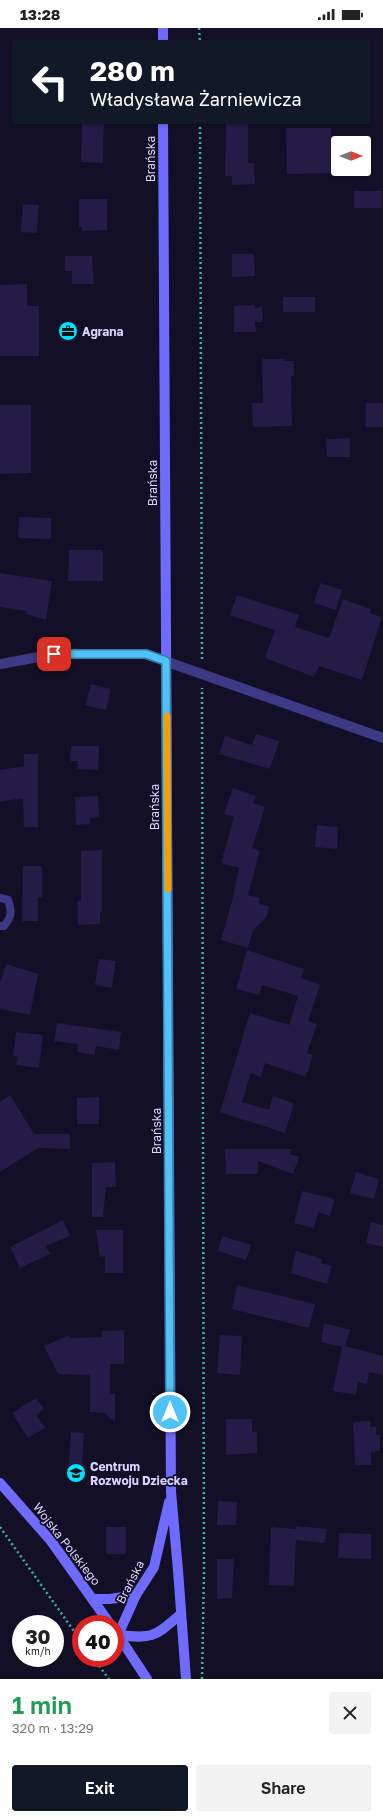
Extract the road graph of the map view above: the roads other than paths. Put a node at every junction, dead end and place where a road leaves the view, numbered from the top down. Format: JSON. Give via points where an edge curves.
{"nodes":[{"id":1,"x":163,"y":28,"type":"edge"},
{"id":2,"x":163,"y":40,"type":"edge"},
{"id":3,"x":163,"y":124,"type":"edge"},
{"id":4,"x":166,"y":661,"type":"junction"},
{"id":5,"x":0,"y":664,"type":"edge"},
{"id":6,"x":383,"y":738,"type":"edge"},
{"id":7,"x":0,"y":898,"type":"edge"},
{"id":8,"x":0,"y":926,"type":"edge"},
{"id":9,"x":0,"y":1483,"type":"edge"},
{"id":10,"x":171,"y":1492,"type":"junction"},
{"id":11,"x":136,"y":1595,"type":"junction"},
{"id":12,"x":93,"y":1598,"type":"junction"},
{"id":13,"x":181,"y":1614,"type":"junction"},
{"id":14,"x":104,"y":1615,"type":"edge"},
{"id":15,"x":124,"y":1618,"type":"edge"},
{"id":16,"x":124,"y":1635,"type":"edge"},
{"id":17,"x":124,"y":1645,"type":"edge"},
{"id":18,"x":147,"y":1679,"type":"edge"},
{"id":19,"x":186,"y":1679,"type":"edge"}],
"edges":[{"from":1,"to":2,"type":"street"},
{"from":3,"to":4,"type":"street","name":"Brańska"},
{"from":4,"to":5,"type":"street","via":[[146,654],[54,654]]},
{"from":4,"to":6,"type":"street"},
{"from":4,"to":10,"type":"street","name":"Brańska"},
{"from":7,"to":8,"type":"lane","via":[[8,900],[11,908],[11,918],[4,926]]},
{"from":9,"to":12,"type":"street","name":"Wojska Polskiego","via":[[51,1541]]},
{"from":10,"to":11,"type":"street","name":"Brańska","via":[[154,1567]]},
{"from":10,"to":13,"type":"street","name":"Brańska"},
{"from":11,"to":12,"type":"street","via":[[110,1599]]},
{"from":11,"to":15,"type":"street","name":"Brańska"},
{"from":12,"to":14,"type":"street","name":"Wojska Polskiego"},
{"from":13,"to":16,"type":"street","via":[[153,1636]]},
{"from":13,"to":19,"type":"street","name":"Brańska"},
{"from":17,"to":18,"type":"street"}]}
